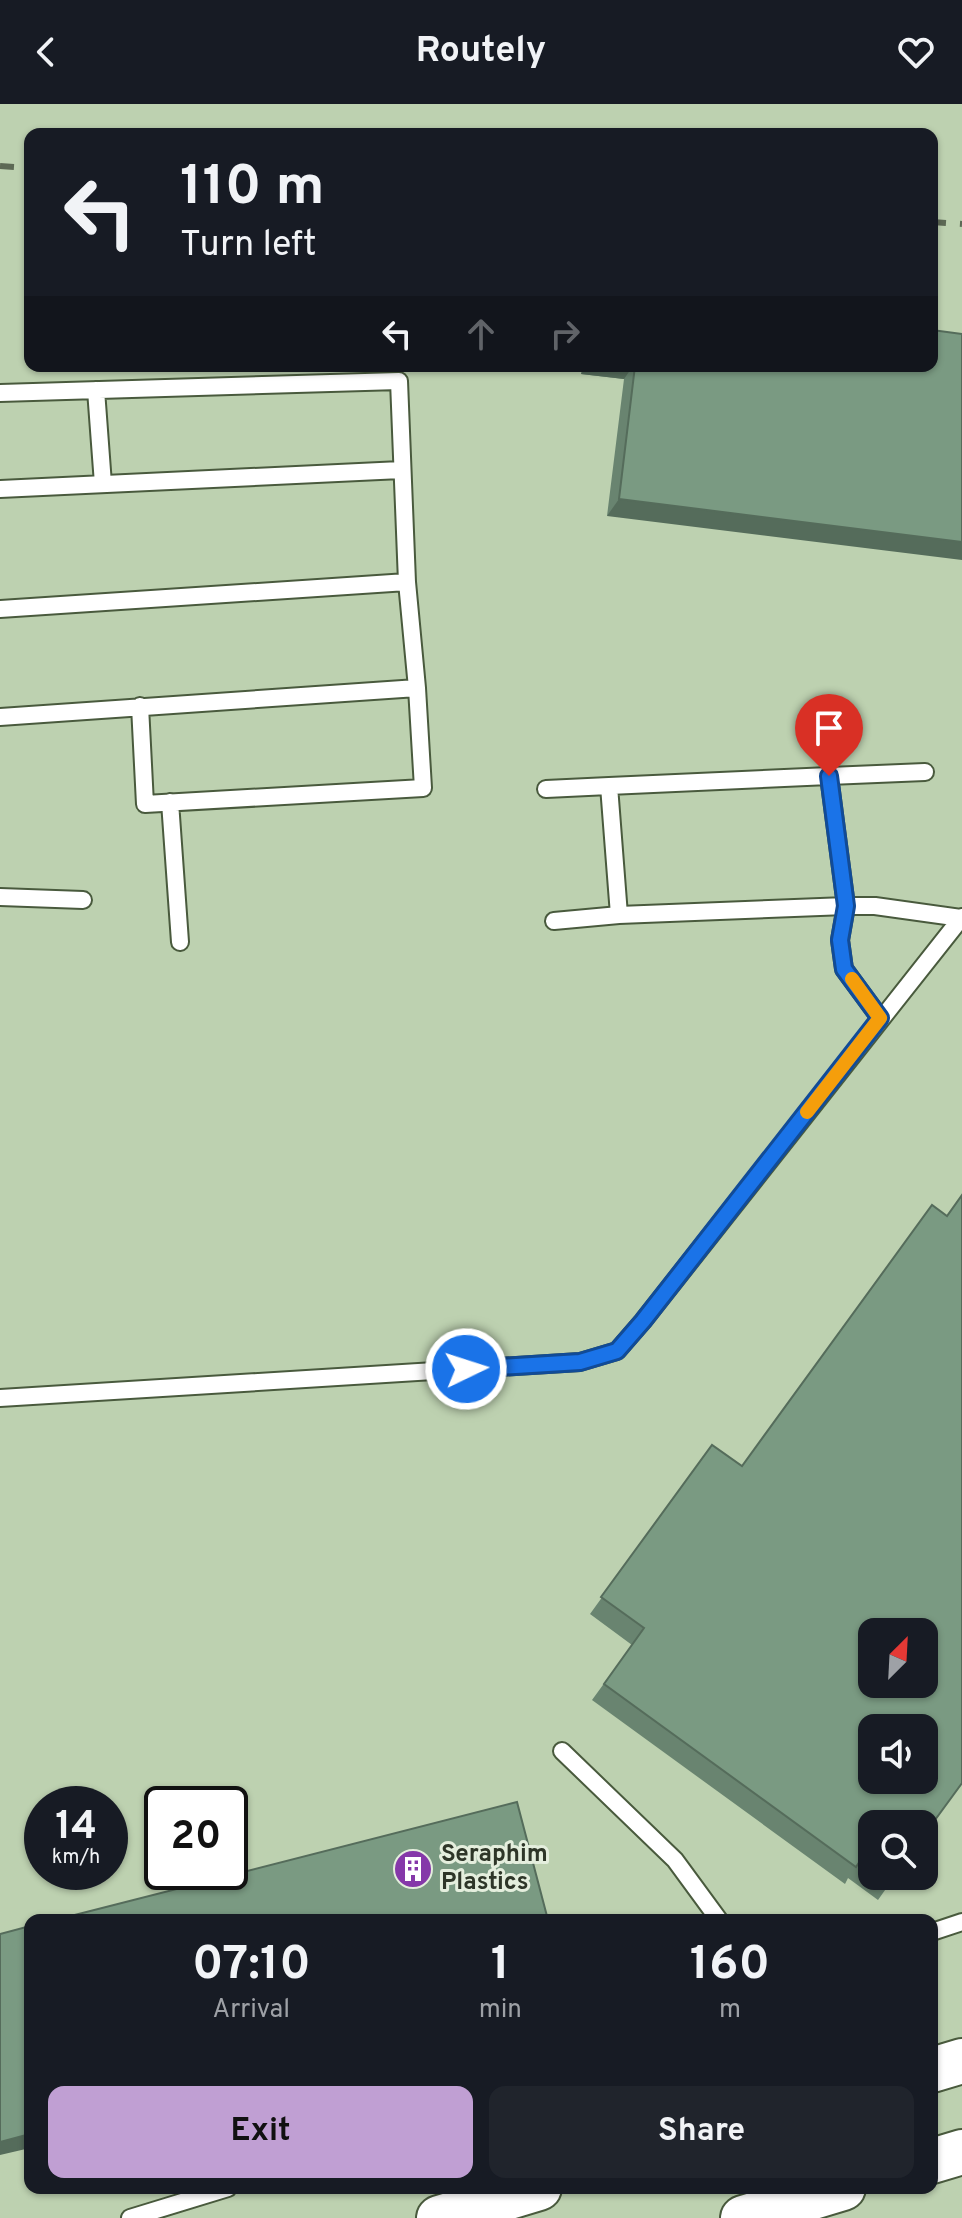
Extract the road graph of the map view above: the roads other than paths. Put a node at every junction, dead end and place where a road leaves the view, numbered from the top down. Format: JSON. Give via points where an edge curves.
{"nodes":[{"id":1,"x":96,"y":390,"type":"junction"},
{"id":2,"x":0,"y":393,"type":"edge"},
{"id":3,"x":401,"y":470,"type":"junction"},
{"id":4,"x":103,"y":484,"type":"junction"},
{"id":5,"x":0,"y":489,"type":"edge"},
{"id":6,"x":407,"y":582,"type":"junction"},
{"id":7,"x":0,"y":609,"type":"edge"},
{"id":8,"x":417,"y":688,"type":"junction"},
{"id":9,"x":140,"y":706,"type":"junction"},
{"id":10,"x":0,"y":717,"type":"edge"},
{"id":11,"x":925,"y":772,"type":"dead end"},
{"id":12,"x":829,"y":776,"type":"junction"},
{"id":13,"x":609,"y":786,"type":"junction"},
{"id":14,"x":546,"y":789,"type":"dead end"},
{"id":15,"x":170,"y":802,"type":"junction"},
{"id":16,"x":0,"y":897,"type":"edge"},
{"id":17,"x":83,"y":900,"type":"dead end"},
{"id":18,"x":846,"y":906,"type":"junction"},
{"id":19,"x":619,"y":915,"type":"junction"},
{"id":20,"x":962,"y":918,"type":"edge"},
{"id":21,"x":554,"y":921,"type":"dead end"},
{"id":22,"x":180,"y":942,"type":"dead end"},
{"id":23,"x":880,"y":1018,"type":"junction"},
{"id":24,"x":0,"y":1398,"type":"edge"},
{"id":25,"x":562,"y":1751,"type":"dead end"},
{"id":26,"x":715,"y":1914,"type":"edge"},
{"id":27,"x":962,"y":1922,"type":"edge"},
{"id":28,"x":938,"y":1930,"type":"edge"},
{"id":29,"x":962,"y":2061,"type":"edge"},
{"id":30,"x":938,"y":2068,"type":"edge"},
{"id":31,"x":962,"y":2152,"type":"edge"},
{"id":32,"x":938,"y":2159,"type":"edge"},
{"id":33,"x":208,"y":2194,"type":"edge"},
{"id":34,"x":519,"y":2194,"type":"edge"},
{"id":35,"x":823,"y":2194,"type":"edge"},
{"id":36,"x":130,"y":2218,"type":"edge"},
{"id":37,"x":439,"y":2218,"type":"edge"},
{"id":38,"x":743,"y":2218,"type":"edge"}],
"edges":[{"from":1,"to":2,"type":"lane"},
{"from":1,"to":3,"type":"lane","via":[[399,381]]},
{"from":1,"to":4,"type":"lane"},
{"from":3,"to":4,"type":"lane"},
{"from":3,"to":6,"type":"lane"},
{"from":4,"to":5,"type":"lane"},
{"from":6,"to":7,"type":"lane"},
{"from":6,"to":8,"type":"lane"},
{"from":8,"to":9,"type":"lane"},
{"from":8,"to":15,"type":"lane","via":[[423,788]]},
{"from":9,"to":10,"type":"lane"},
{"from":9,"to":15,"type":"lane","via":[[145,804]]},
{"from":11,"to":12,"type":"lane"},
{"from":12,"to":13,"type":"lane"},
{"from":12,"to":18,"type":"lane"},
{"from":13,"to":14,"type":"lane"},
{"from":13,"to":19,"type":"lane"},
{"from":15,"to":22,"type":"lane"},
{"from":16,"to":17,"type":"lane"},
{"from":18,"to":19,"type":"lane"},
{"from":18,"to":20,"type":"lane"},
{"from":18,"to":23,"type":"lane","via":[[840,940],[844,969]]},
{"from":19,"to":21,"type":"lane"},
{"from":20,"to":23,"type":"lane"},
{"from":23,"to":24,"type":"lane","via":[[617,1351],[580,1362]]},
{"from":25,"to":26,"type":"lane","via":[[675,1860]]},
{"from":27,"to":28,"type":"lane"},
{"from":29,"to":30,"type":"main road"},
{"from":31,"to":32,"type":"main road"},
{"from":33,"to":36,"type":"lane"},
{"from":34,"to":37,"type":"main road"},
{"from":35,"to":38,"type":"main road"}]}
